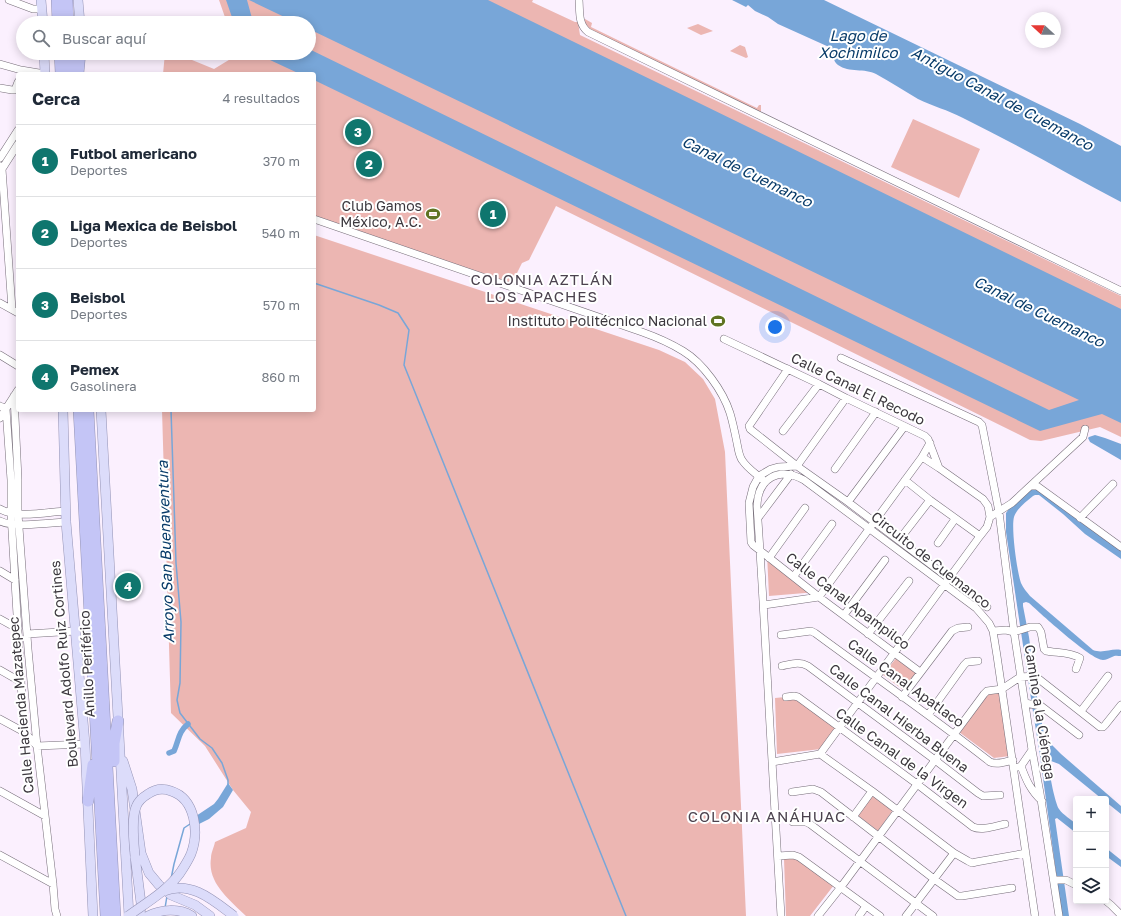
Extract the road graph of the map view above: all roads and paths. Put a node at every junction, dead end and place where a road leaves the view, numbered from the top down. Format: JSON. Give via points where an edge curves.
{"nodes":[{"id":1,"x":9,"y":0,"type":"edge"},
{"id":2,"x":57,"y":0,"type":"edge"},
{"id":3,"x":67,"y":0,"type":"edge"},
{"id":4,"x":78,"y":0,"type":"edge"},
{"id":5,"x":579,"y":0,"type":"edge"},
{"id":6,"x":41,"y":4,"type":"edge"},
{"id":7,"x":42,"y":16,"type":"edge"},
{"id":8,"x":58,"y":16,"type":"edge"},
{"id":9,"x":68,"y":16,"type":"edge"},
{"id":10,"x":79,"y":16,"type":"edge"},
{"id":11,"x":44,"y":60,"type":"edge"},
{"id":12,"x":60,"y":60,"type":"edge"},
{"id":13,"x":69,"y":60,"type":"edge"},
{"id":14,"x":80,"y":60,"type":"edge"},
{"id":15,"x":82,"y":60,"type":"edge"},
{"id":16,"x":0,"y":64,"type":"edge"},
{"id":17,"x":61,"y":70,"type":"edge"},
{"id":18,"x":21,"y":72,"type":"edge"},
{"id":19,"x":45,"y":72,"type":"edge"},
{"id":20,"x":70,"y":72,"type":"edge"},
{"id":21,"x":78,"y":72,"type":"edge"},
{"id":22,"x":83,"y":72,"type":"edge"},
{"id":23,"x":16,"y":87,"type":"edge"},
{"id":24,"x":0,"y":88,"type":"edge"},
{"id":25,"x":16,"y":133,"type":"edge"},
{"id":26,"x":16,"y":147,"type":"edge"},
{"id":27,"x":0,"y":158,"type":"edge"},
{"id":28,"x":1,"y":169,"type":"edge"},
{"id":29,"x":316,"y":220,"type":"edge"},
{"id":30,"x":1121,"y":291,"type":"edge"},
{"id":31,"x":0,"y":296,"type":"edge"},
{"id":32,"x":0,"y":303,"type":"edge"},
{"id":33,"x":15,"y":311,"type":"edge"},
{"id":34,"x":724,"y":339,"type":"dead end"},
{"id":35,"x":0,"y":355,"type":"edge"},
{"id":36,"x":841,"y":358,"type":"dead end"},
{"id":37,"x":16,"y":365,"type":"edge"},
{"id":38,"x":788,"y":369,"type":"junction"},
{"id":39,"x":819,"y":384,"type":"junction"},
{"id":40,"x":16,"y":393,"type":"edge"},
{"id":41,"x":846,"y":398,"type":"junction"},
{"id":42,"x":2,"y":407,"type":"edge"},
{"id":43,"x":63,"y":412,"type":"edge"},
{"id":44,"x":79,"y":412,"type":"edge"},
{"id":45,"x":88,"y":412,"type":"edge"},
{"id":46,"x":101,"y":412,"type":"edge"},
{"id":47,"x":876,"y":412,"type":"junction"},
{"id":48,"x":0,"y":418,"type":"edge"},
{"id":49,"x":904,"y":426,"type":"junction"},
{"id":50,"x":1085,"y":428,"type":"dead end"},
{"id":51,"x":783,"y":431,"type":"dead end"},
{"id":52,"x":930,"y":443,"type":"junction"},
{"id":53,"x":922,"y":457,"type":"junction"},
{"id":54,"x":797,"y":466,"type":"junction"},
{"id":55,"x":939,"y":468,"type":"junction"},
{"id":56,"x":835,"y":469,"type":"dead end"},
{"id":57,"x":791,"y":474,"type":"junction"},
{"id":58,"x":759,"y":476,"type":"junction"},
{"id":59,"x":14,"y":480,"type":"junction"},
{"id":60,"x":905,"y":480,"type":"junction"},
{"id":61,"x":765,"y":483,"type":"junction"},
{"id":62,"x":1113,"y":484,"type":"dead end"},
{"id":63,"x":1036,"y":487,"type":"junction"},
{"id":64,"x":930,"y":500,"type":"junction"},
{"id":65,"x":848,"y":502,"type":"junction"},
{"id":66,"x":805,"y":508,"type":"dead end"},
{"id":67,"x":0,"y":509,"type":"edge"},
{"id":68,"x":66,"y":511,"type":"junction"},
{"id":69,"x":999,"y":512,"type":"junction"},
{"id":70,"x":14,"y":514,"type":"junction"},
{"id":71,"x":990,"y":517,"type":"junction"},
{"id":72,"x":758,"y":518,"type":"junction"},
{"id":73,"x":955,"y":518,"type":"junction"},
{"id":74,"x":1080,"y":518,"type":"junction"},
{"id":75,"x":0,"y":521,"type":"edge"},
{"id":76,"x":66,"y":522,"type":"junction"},
{"id":77,"x":15,"y":524,"type":"junction"},
{"id":78,"x":832,"y":524,"type":"dead end"},
{"id":79,"x":871,"y":525,"type":"junction"},
{"id":80,"x":980,"y":536,"type":"junction"},
{"id":81,"x":899,"y":540,"type":"junction"},
{"id":82,"x":938,"y":543,"type":"dead end"},
{"id":83,"x":1120,"y":544,"type":"edge"},
{"id":84,"x":760,"y":551,"type":"junction"},
{"id":85,"x":17,"y":553,"type":"junction"},
{"id":86,"x":769,"y":558,"type":"junction"},
{"id":87,"x":885,"y":560,"type":"dead end"},
{"id":88,"x":0,"y":571,"type":"edge"},
{"id":89,"x":794,"y":576,"type":"junction"},
{"id":90,"x":949,"y":578,"type":"junction"},
{"id":91,"x":15,"y":580,"type":"junction"},
{"id":92,"x":909,"y":581,"type":"dead end"},
{"id":93,"x":944,"y":585,"type":"junction"},
{"id":94,"x":819,"y":597,"type":"junction"},
{"id":95,"x":764,"y":605,"type":"junction"},
{"id":96,"x":987,"y":607,"type":"dead end"},
{"id":97,"x":844,"y":615,"type":"junction"},
{"id":98,"x":0,"y":619,"type":"edge"},
{"id":99,"x":968,"y":627,"type":"dead end"},
{"id":100,"x":18,"y":629,"type":"junction"},
{"id":101,"x":76,"y":631,"type":"junction"},
{"id":102,"x":993,"y":631,"type":"junction"},
{"id":103,"x":1015,"y":631,"type":"junction"},
{"id":104,"x":27,"y":634,"type":"junction"},
{"id":105,"x":868,"y":634,"type":"junction"},
{"id":106,"x":781,"y":635,"type":"dead end"},
{"id":107,"x":28,"y":649,"type":"junction"},
{"id":108,"x":19,"y":650,"type":"junction"},
{"id":109,"x":894,"y":653,"type":"junction"},
{"id":110,"x":978,"y":661,"type":"dead end"},
{"id":111,"x":782,"y":666,"type":"dead end"},
{"id":112,"x":1076,"y":669,"type":"dead end"},
{"id":113,"x":0,"y":670,"type":"edge"},
{"id":114,"x":920,"y":672,"type":"junction"},
{"id":115,"x":1108,"y":676,"type":"dead end"},
{"id":116,"x":1022,"y":677,"type":"junction"},
{"id":117,"x":876,"y":678,"type":"junction"},
{"id":118,"x":21,"y":682,"type":"junction"},
{"id":119,"x":1002,"y":689,"type":"junction"},
{"id":120,"x":786,"y":697,"type":"dead end"},
{"id":121,"x":902,"y":697,"type":"junction"},
{"id":122,"x":858,"y":703,"type":"junction"},
{"id":123,"x":1026,"y":703,"type":"junction"},
{"id":124,"x":1120,"y":707,"type":"edge"},
{"id":125,"x":1081,"y":711,"type":"junction"},
{"id":126,"x":928,"y":715,"type":"junction"},
{"id":127,"x":0,"y":719,"type":"edge"},
{"id":128,"x":118,"y":722,"type":"junction"},
{"id":129,"x":839,"y":728,"type":"junction"},
{"id":130,"x":24,"y":732,"type":"junction"},
{"id":131,"x":954,"y":734,"type":"junction"},
{"id":132,"x":1079,"y":735,"type":"dead end"},
{"id":133,"x":96,"y":739,"type":"junction"},
{"id":134,"x":85,"y":744,"type":"junction"},
{"id":135,"x":37,"y":746,"type":"junction"},
{"id":136,"x":1032,"y":750,"type":"junction"},
{"id":137,"x":820,"y":754,"type":"junction"},
{"id":138,"x":120,"y":756,"type":"junction"},
{"id":139,"x":935,"y":760,"type":"junction"},
{"id":140,"x":772,"y":762,"type":"junction"},
{"id":141,"x":1016,"y":765,"type":"junction"},
{"id":142,"x":917,"y":784,"type":"junction"},
{"id":143,"x":0,"y":791,"type":"edge"},
{"id":144,"x":872,"y":791,"type":"junction"},
{"id":145,"x":792,"y":792,"type":"dead end"},
{"id":146,"x":1000,"y":795,"type":"dead end"},
{"id":147,"x":88,"y":801,"type":"junction"},
{"id":148,"x":1042,"y":801,"type":"junction"},
{"id":149,"x":110,"y":809,"type":"junction"},
{"id":150,"x":897,"y":810,"type":"junction"},
{"id":151,"x":45,"y":816,"type":"junction"},
{"id":152,"x":853,"y":817,"type":"junction"},
{"id":153,"x":793,"y":822,"type":"dead end"},
{"id":154,"x":1005,"y":824,"type":"dead end"},
{"id":155,"x":878,"y":836,"type":"junction"},
{"id":156,"x":954,"y":853,"type":"junction"},
{"id":157,"x":1026,"y":853,"type":"junction"},
{"id":158,"x":0,"y":855,"type":"edge"},
{"id":159,"x":778,"y":856,"type":"junction"},
{"id":160,"x":859,"y":861,"type":"junction"},
{"id":161,"x":934,"y":879,"type":"junction"},
{"id":162,"x":1054,"y":880,"type":"junction"},
{"id":163,"x":53,"y":884,"type":"junction"},
{"id":164,"x":1073,"y":884,"type":"edge"},
{"id":165,"x":841,"y":887,"type":"junction"},
{"id":166,"x":1012,"y":888,"type":"dead end"},
{"id":167,"x":157,"y":894,"type":"junction"},
{"id":168,"x":916,"y":903,"type":"junction"},
{"id":169,"x":1109,"y":903,"type":"edge"},
{"id":170,"x":866,"y":906,"type":"junction"},
{"id":171,"x":1121,"y":915,"type":"edge"},
{"id":172,"x":57,"y":916,"type":"edge"},
{"id":173,"x":93,"y":916,"type":"edge"},
{"id":174,"x":106,"y":916,"type":"edge"},
{"id":175,"x":115,"y":916,"type":"edge"},
{"id":176,"x":129,"y":916,"type":"edge"},
{"id":177,"x":140,"y":916,"type":"edge"},
{"id":178,"x":148,"y":916,"type":"edge"},
{"id":179,"x":161,"y":916,"type":"edge"},
{"id":180,"x":184,"y":916,"type":"edge"},
{"id":181,"x":192,"y":916,"type":"edge"},
{"id":182,"x":210,"y":916,"type":"edge"},
{"id":183,"x":234,"y":916,"type":"edge"},
{"id":184,"x":780,"y":916,"type":"edge"},
{"id":185,"x":818,"y":916,"type":"edge"},
{"id":186,"x":859,"y":916,"type":"edge"},
{"id":187,"x":880,"y":916,"type":"edge"},
{"id":188,"x":906,"y":916,"type":"edge"},
{"id":189,"x":932,"y":916,"type":"edge"},
{"id":190,"x":1035,"y":916,"type":"edge"},
{"id":191,"x":1059,"y":916,"type":"edge"}],
"edges":[{"from":1,"to":6,"type":"street","via":[[33,8]]},
{"from":2,"to":8,"type":"highway"},
{"from":3,"to":9,"type":"highway"},
{"from":4,"to":10,"type":"main road"},
{"from":5,"to":30,"type":"street","via":[[580,22],[588,32]]},
{"from":6,"to":7,"type":"main road"},
{"from":11,"to":19,"type":"main road"},
{"from":12,"to":17,"type":"highway"},
{"from":13,"to":20,"type":"highway"},
{"from":14,"to":21,"type":"highway"},
{"from":15,"to":22,"type":"main road"},
{"from":16,"to":18,"type":"street"},
{"from":23,"to":24,"type":"street","via":[[15,90]]},
{"from":25,"to":27,"type":"street"},
{"from":26,"to":28,"type":"street"},
{"from":28,"to":33,"type":"street"},
{"from":29,"to":58,"type":"street","via":[[673,344],[694,359],[713,380],[730,412],[740,457],[745,465]]},
{"from":31,"to":32,"type":"street"},
{"from":32,"to":33,"type":"street"},
{"from":34,"to":38,"type":"street","name":"Calle Canal El Recodo"},
{"from":35,"to":37,"type":"street"},
{"from":36,"to":69,"type":"street","name":"Camino a la Ciénega","via":[[979,422],[984,430]]},
{"from":38,"to":39,"type":"street","name":"Calle Canal El Recodo"},
{"from":38,"to":54,"type":"street","name":"Circuito de Cuemanco","via":[[748,426]]},
{"from":39,"to":41,"type":"street","name":"Calle Canal El Recodo"},
{"from":39,"to":51,"type":"street"},
{"from":40,"to":42,"type":"street"},
{"from":40,"to":59,"type":"street","name":"Calle Hacienda Mazatepec"},
{"from":41,"to":47,"type":"street","name":"Calle Canal El Recodo"},
{"from":41,"to":54,"type":"street"},
{"from":42,"to":48,"type":"street"},
{"from":42,"to":59,"type":"street","name":"Calle Hacienda Mazatepec"},
{"from":43,"to":68,"type":"main road","name":"Boulevard Adolfo Ruiz Cortines"},
{"from":44,"to":133,"type":"highway","name":"Anillo Periférico"},
{"from":45,"to":149,"type":"highway","name":"Anillo Periférico"},
{"from":46,"to":128,"type":"main road"},
{"from":47,"to":49,"type":"street","name":"Calle Canal El Recodo"},
{"from":47,"to":56,"type":"street"},
{"from":49,"to":52,"type":"street","name":"Calle Canal El Recodo","via":[[925,436]]},
{"from":49,"to":65,"type":"street"},
{"from":50,"to":63,"type":"street","via":[[1083,437]]},
{"from":52,"to":53,"type":"street"},
{"from":52,"to":55,"type":"street","name":"Calle Canal El Recodo"},
{"from":53,"to":55,"type":"street"},
{"from":53,"to":60,"type":"street"},
{"from":54,"to":58,"type":"street","via":[[778,467]]},
{"from":54,"to":65,"type":"street","name":"Circuito de Cuemanco"},
{"from":55,"to":71,"type":"street","via":[[983,499],[988,506]]},
{"from":57,"to":61,"type":"street","via":[[780,474]]},
{"from":57,"to":72,"type":"street"},
{"from":57,"to":79,"type":"street","name":"Circuito de Cuemanco"},
{"from":58,"to":61,"type":"street"},
{"from":58,"to":84,"type":"street","via":[[749,503],[751,542]]},
{"from":59,"to":70,"type":"street","name":"Calle Hacienda Mazatepec"},
{"from":60,"to":64,"type":"street"},
{"from":60,"to":79,"type":"street"},
{"from":61,"to":72,"type":"street","via":[[758,495]]},
{"from":62,"to":74,"type":"street"},
{"from":63,"to":69,"type":"street"},
{"from":63,"to":74,"type":"street"},
{"from":64,"to":73,"type":"street"},
{"from":64,"to":81,"type":"street"},
{"from":65,"to":79,"type":"street","name":"Circuito de Cuemanco"},
{"from":66,"to":86,"type":"street"},
{"from":67,"to":70,"type":"street"},
{"from":68,"to":70,"type":"street"},
{"from":68,"to":76,"type":"main road","name":"Boulevard Adolfo Ruiz Cortines"},
{"from":69,"to":71,"type":"street"},
{"from":69,"to":103,"type":"street","name":"Camino a la Ciénega"},
{"from":70,"to":77,"type":"street","name":"Calle Hacienda Mazatepec"},
{"from":71,"to":80,"type":"street","via":[[987,527]]},
{"from":72,"to":84,"type":"street"},
{"from":73,"to":80,"type":"street"},
{"from":73,"to":82,"type":"street"},
{"from":74,"to":83,"type":"street"},
{"from":75,"to":77,"type":"street"},
{"from":76,"to":77,"type":"street"},
{"from":76,"to":101,"type":"main road","name":"Boulevard Adolfo Ruiz Cortines"},
{"from":77,"to":85,"type":"street","name":"Calle Hacienda Mazatepec"},
{"from":78,"to":89,"type":"street"},
{"from":79,"to":81,"type":"street","name":"Circuito de Cuemanco"},
{"from":79,"to":93,"type":"street","name":"Circuito de Cuemanco"},
{"from":79,"to":94,"type":"street"},
{"from":80,"to":90,"type":"street"},
{"from":81,"to":90,"type":"street","name":"Circuito de Cuemanco"},
{"from":84,"to":86,"type":"street","name":"Calle Canal Apampilco"},
{"from":84,"to":95,"type":"street"},
{"from":85,"to":91,"type":"street","name":"Calle Hacienda Mazatepec"},
{"from":85,"to":104,"type":"street","name":"Calle Hacienda Mazatepec"},
{"from":86,"to":89,"type":"street","name":"Calle Canal Apampilco"},
{"from":87,"to":97,"type":"street"},
{"from":88,"to":91,"type":"street"},
{"from":89,"to":94,"type":"street","name":"Calle Canal Apampilco"},
{"from":90,"to":93,"type":"street"},
{"from":90,"to":96,"type":"street","name":"Circuito de Cuemanco"},
{"from":91,"to":100,"type":"street","name":"Calle Hacienda Mazatepec"},
{"from":92,"to":105,"type":"street"},
{"from":93,"to":102,"type":"street","name":"Circuito de Cuemanco","via":[[976,608],[990,623]]},
{"from":93,"to":109,"type":"street"},
{"from":94,"to":95,"type":"street"},
{"from":94,"to":97,"type":"street","name":"Calle Canal Apampilco"},
{"from":95,"to":140,"type":"street"},
{"from":97,"to":105,"type":"street","name":"Calle Canal Apampilco"},
{"from":98,"to":100,"type":"street"},
{"from":99,"to":114,"type":"street","via":[[952,631]]},
{"from":100,"to":108,"type":"street","name":"Calle Hacienda Mazatepec"},
{"from":101,"to":104,"type":"street"},
{"from":101,"to":134,"type":"main road","name":"Boulevard Adolfo Ruiz Cortines"},
{"from":102,"to":103,"type":"street"},
{"from":102,"to":119,"type":"street","name":"Circuito de Cuemanco"},
{"from":103,"to":112,"type":"street","via":[[1036,626],[1039,628],[1044,650],[1080,658]]},
{"from":103,"to":116,"type":"street","name":"Camino a la Ciénega"},
{"from":104,"to":107,"type":"street","name":"Calle Hacienda Mazatepec"},
{"from":105,"to":109,"type":"street","name":"Calle Canal Apampilco"},
{"from":106,"to":117,"type":"street","name":"Calle Canal Apatlaco","via":[[811,631]]},
{"from":107,"to":108,"type":"street"},
{"from":107,"to":135,"type":"street","name":"Calle Hacienda Mazatepec"},
{"from":108,"to":118,"type":"street","name":"Calle Hacienda Mazatepec"},
{"from":109,"to":114,"type":"street","name":"Calle Canal Apampilco"},
{"from":109,"to":117,"type":"street"},
{"from":110,"to":126,"type":"street","via":[[967,662],[964,665]]},
{"from":111,"to":122,"type":"street","name":"Calle Canal Hierba Buena","via":[[802,663]]},
{"from":113,"to":118,"type":"street"},
{"from":114,"to":121,"type":"street"},
{"from":115,"to":125,"type":"street"},
{"from":116,"to":119,"type":"street"},
{"from":116,"to":123,"type":"street","name":"Camino a la Ciénega"},
{"from":116,"to":125,"type":"street","via":[[1035,676]]},
{"from":117,"to":121,"type":"street","name":"Calle Canal Apatlaco"},
{"from":117,"to":122,"type":"street"},
{"from":118,"to":130,"type":"street","name":"Calle Hacienda Mazatepec"},
{"from":119,"to":131,"type":"street","via":[[984,694]]},
{"from":119,"to":141,"type":"street","name":"Circuito de Cuemanco"},
{"from":120,"to":129,"type":"street","name":"Calle Canal de la Virgen","via":[[798,697]]},
{"from":121,"to":126,"type":"street","name":"Calle Canal Apatlaco"},
{"from":122,"to":129,"type":"street"},
{"from":122,"to":139,"type":"street","name":"Calle Canal Hierba Buena"},
{"from":123,"to":132,"type":"street","via":[[1041,706]]},
{"from":123,"to":136,"type":"street","name":"Camino a la Ciénega"},
{"from":124,"to":125,"type":"street","via":[[1103,727]]},
{"from":126,"to":131,"type":"street","name":"Calle Canal Apatlaco"},
{"from":127,"to":130,"type":"street"},
{"from":128,"to":138,"type":"main road"},
{"from":128,"to":149,"type":"highway","via":[[114,743]]},
{"from":129,"to":137,"type":"street"},
{"from":129,"to":142,"type":"street","name":"Calle Canal de la Virgen"},
{"from":130,"to":135,"type":"street"},
{"from":131,"to":139,"type":"street"},
{"from":131,"to":141,"type":"street","name":"Calle Canal Apatlaco","via":[[990,762]]},
{"from":133,"to":147,"type":"highway"},
{"from":133,"to":174,"type":"highway","name":"Anillo Periférico"},
{"from":134,"to":135,"type":"street"},
{"from":134,"to":147,"type":"main road","name":"Boulevard Adolfo Ruiz Cortines"},
{"from":135,"to":151,"type":"street","name":"Calle Hacienda Mazatepec"},
{"from":136,"to":141,"type":"street"},
{"from":136,"to":148,"type":"street","name":"Camino a la Ciénega"},
{"from":137,"to":140,"type":"street"},
{"from":137,"to":144,"type":"street"},
{"from":138,"to":176,"type":"main road"},
{"from":138,"to":182,"type":"main road","via":[[132,789],[140,846],[147,868],[156,882],[167,892]]},
{"from":139,"to":142,"type":"street"},
{"from":139,"to":146,"type":"street","name":"Calle Canal Hierba Buena","via":[[983,796]]},
{"from":140,"to":159,"type":"street"},
{"from":141,"to":148,"type":"street","via":[[1029,787]]},
{"from":141,"to":157,"type":"street","name":"Circuito de Cuemanco"},
{"from":142,"to":150,"type":"street"},
{"from":142,"to":154,"type":"street","name":"Calle Canal de la Virgen","via":[[977,829]]},
{"from":143,"to":151,"type":"street"},
{"from":144,"to":150,"type":"street"},
{"from":144,"to":152,"type":"street"},
{"from":145,"to":152,"type":"street","via":[[817,790]]},
{"from":147,"to":173,"type":"main road","name":"Boulevard Adolfo Ruiz Cortines"},
{"from":148,"to":162,"type":"street","name":"Camino a la Ciénega"},
{"from":149,"to":175,"type":"highway","name":"Anillo Periférico"},
{"from":150,"to":155,"type":"street"},
{"from":150,"to":156,"type":"street"},
{"from":151,"to":163,"type":"street","name":"Calle Hacienda Mazatepec"},
{"from":152,"to":155,"type":"street"},
{"from":153,"to":160,"type":"street","via":[[810,824]]},
{"from":155,"to":160,"type":"street"},
{"from":155,"to":161,"type":"street"},
{"from":156,"to":157,"type":"street","via":[[972,863]]},
{"from":156,"to":161,"type":"street"},
{"from":157,"to":190,"type":"street","name":"Circuito de Cuemanco"},
{"from":158,"to":163,"type":"street"},
{"from":159,"to":165,"type":"street","via":[[799,857]]},
{"from":159,"to":184,"type":"street"},
{"from":160,"to":165,"type":"street"},
{"from":160,"to":168,"type":"street"},
{"from":161,"to":166,"type":"street","via":[[958,896]]},
{"from":161,"to":168,"type":"street"},
{"from":162,"to":164,"type":"street","via":[[1066,880]]},
{"from":162,"to":191,"type":"street","name":"Camino a la Ciénega"},
{"from":163,"to":172,"type":"street","name":"Calle Hacienda Mazatepec"},
{"from":165,"to":170,"type":"street"},
{"from":165,"to":185,"type":"street"},
{"from":167,"to":176,"type":"main road","bridge":true},
{"from":167,"to":177,"type":"main road","bridge":true,"via":[[177,877],[188,860],[195,834],[194,821],[186,801],[168,790],[150,792],[138,804],[133,818]]},
{"from":167,"to":183,"type":"main road","bridge":true,"via":[[182,888],[201,893]]},
{"from":168,"to":188,"type":"street"},
{"from":168,"to":189,"type":"street"},
{"from":169,"to":171,"type":"street"},
{"from":170,"to":186,"type":"street"},
{"from":170,"to":187,"type":"street"},
{"from":178,"to":181,"type":"main road","via":[[171,910]]},
{"from":179,"to":180,"type":"main road"}]}
